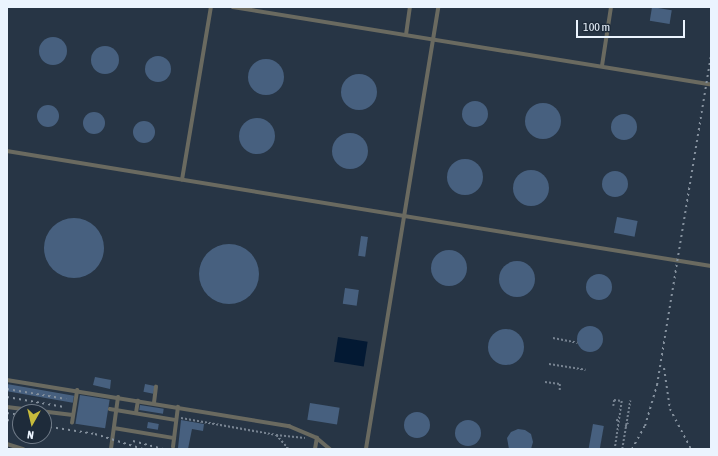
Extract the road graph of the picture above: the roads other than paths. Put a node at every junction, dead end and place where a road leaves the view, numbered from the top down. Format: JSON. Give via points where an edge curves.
{"nodes":[{"id":1,"x":211,"y":7,"type":"edge"},
{"id":2,"x":233,"y":7,"type":"edge"},
{"id":3,"x":410,"y":7,"type":"edge"},
{"id":4,"x":438,"y":7,"type":"edge"},
{"id":5,"x":611,"y":7,"type":"edge"},
{"id":6,"x":406,"y":35,"type":"junction"},
{"id":7,"x":433,"y":40,"type":"junction"},
{"id":8,"x":602,"y":66,"type":"junction"},
{"id":9,"x":711,"y":84,"type":"edge"},
{"id":10,"x":7,"y":151,"type":"edge"},
{"id":11,"x":182,"y":180,"type":"junction"},
{"id":12,"x":404,"y":216,"type":"junction"},
{"id":13,"x":711,"y":266,"type":"edge"},
{"id":14,"x":7,"y":380,"type":"edge"},
{"id":15,"x":156,"y":387,"type":"dead end"},
{"id":16,"x":77,"y":390,"type":"junction"},
{"id":17,"x":118,"y":397,"type":"junction"},
{"id":18,"x":138,"y":400,"type":"junction"},
{"id":19,"x":154,"y":403,"type":"junction"},
{"id":20,"x":7,"y":407,"type":"edge"},
{"id":21,"x":178,"y":408,"type":"junction"},
{"id":22,"x":110,"y":409,"type":"dead end"},
{"id":23,"x":117,"y":410,"type":"junction"},
{"id":24,"x":136,"y":413,"type":"junction"},
{"id":25,"x":73,"y":415,"type":"junction"},
{"id":26,"x":177,"y":419,"type":"junction"},
{"id":27,"x":72,"y":423,"type":"dead end"},
{"id":28,"x":114,"y":428,"type":"junction"},
{"id":29,"x":174,"y":438,"type":"junction"},
{"id":30,"x":317,"y":438,"type":"junction"},
{"id":31,"x":7,"y":444,"type":"edge"},
{"id":32,"x":173,"y":446,"type":"dead end"},
{"id":33,"x":23,"y":449,"type":"edge"},
{"id":34,"x":111,"y":449,"type":"edge"},
{"id":35,"x":315,"y":449,"type":"edge"},
{"id":36,"x":330,"y":449,"type":"edge"},
{"id":37,"x":366,"y":449,"type":"edge"}],
"edges":[{"from":1,"to":11,"type":"lane"},
{"from":2,"to":6,"type":"lane"},
{"from":3,"to":6,"type":"lane"},
{"from":4,"to":7,"type":"lane"},
{"from":5,"to":8,"type":"lane"},
{"from":6,"to":7,"type":"lane"},
{"from":7,"to":8,"type":"lane"},
{"from":7,"to":12,"type":"lane"},
{"from":8,"to":9,"type":"lane"},
{"from":10,"to":11,"type":"lane"},
{"from":11,"to":12,"type":"lane"},
{"from":12,"to":13,"type":"lane"},
{"from":12,"to":37,"type":"lane"},
{"from":14,"to":16,"type":"lane"},
{"from":15,"to":19,"type":"lane"},
{"from":16,"to":17,"type":"lane"},
{"from":16,"to":25,"type":"lane"},
{"from":17,"to":18,"type":"lane"},
{"from":17,"to":23,"type":"lane"},
{"from":18,"to":19,"type":"lane"},
{"from":18,"to":24,"type":"lane"},
{"from":19,"to":21,"type":"lane"},
{"from":20,"to":25,"type":"lane"},
{"from":21,"to":26,"type":"lane"},
{"from":21,"to":30,"type":"lane","via":[[289,426]]},
{"from":22,"to":23,"type":"lane"},
{"from":23,"to":24,"type":"lane"},
{"from":23,"to":28,"type":"lane"},
{"from":24,"to":26,"type":"lane"},
{"from":25,"to":27,"type":"lane"},
{"from":26,"to":29,"type":"lane"},
{"from":28,"to":29,"type":"lane"},
{"from":28,"to":34,"type":"lane"},
{"from":29,"to":32,"type":"lane"},
{"from":30,"to":35,"type":"lane"},
{"from":30,"to":36,"type":"lane"},
{"from":31,"to":33,"type":"lane"}]}
